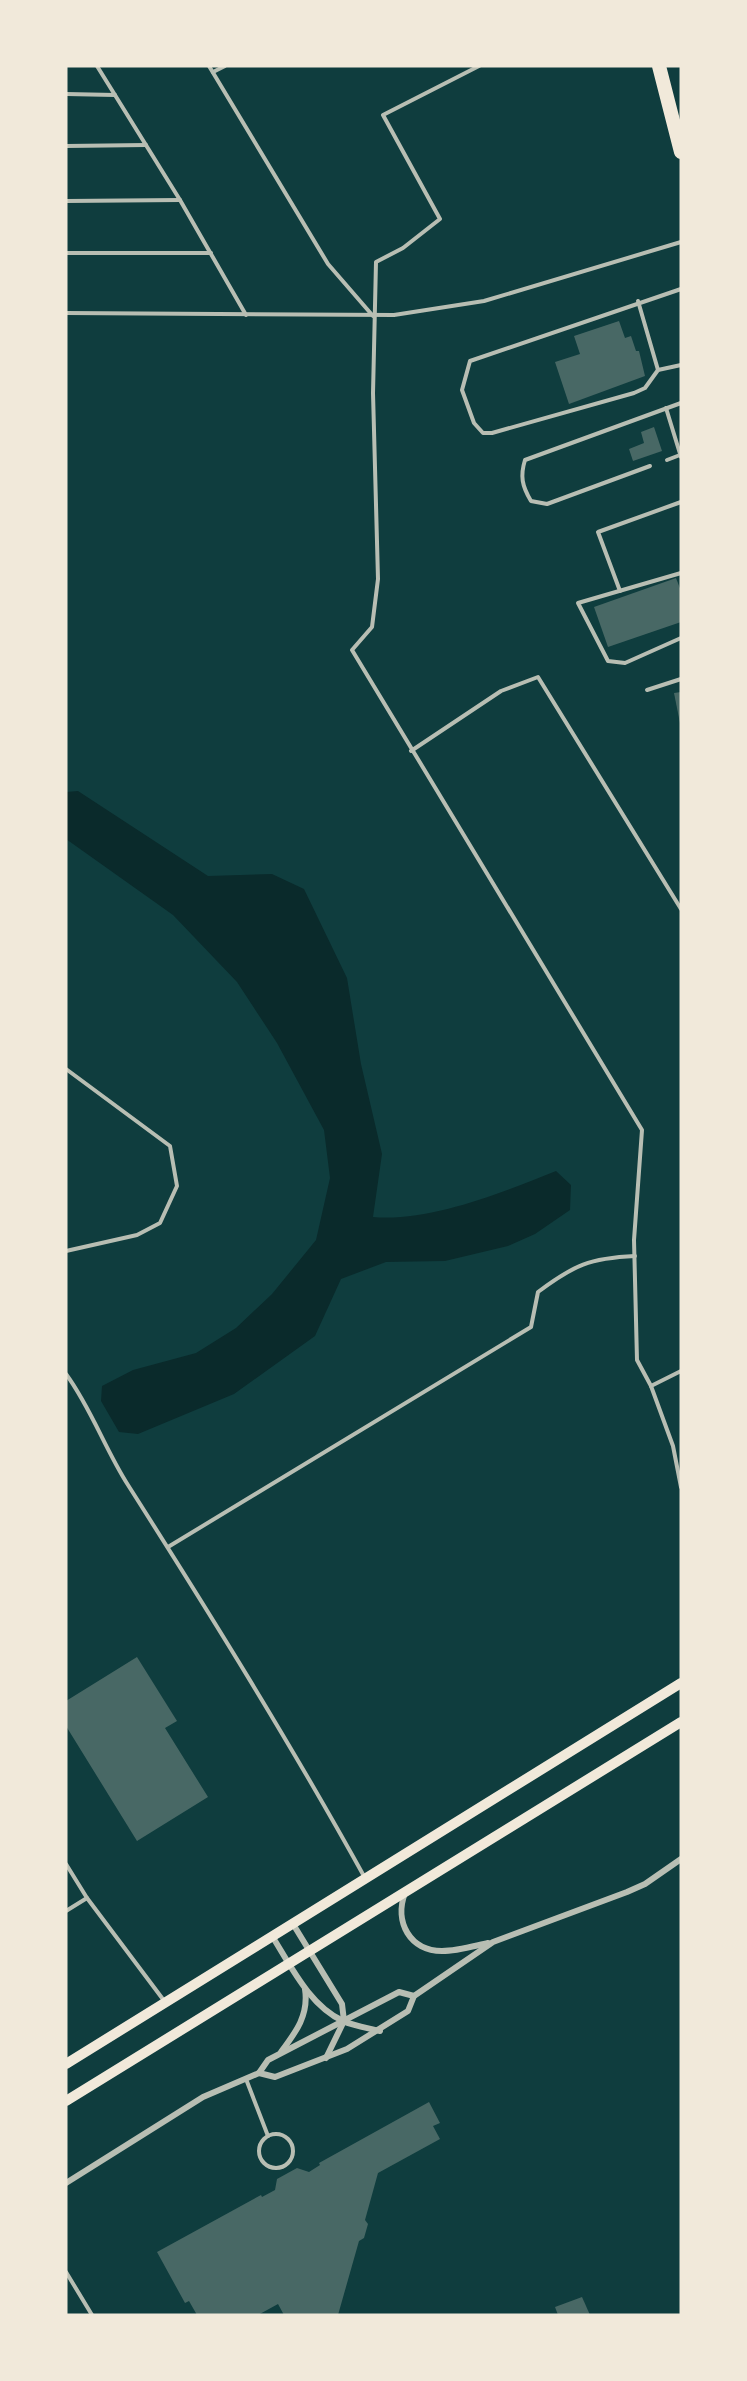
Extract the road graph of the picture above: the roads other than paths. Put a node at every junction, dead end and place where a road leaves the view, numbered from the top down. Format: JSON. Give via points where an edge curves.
{"nodes":[{"id":1,"x":97,"y":66,"type":"edge"},
{"id":2,"x":209,"y":66,"type":"edge"},
{"id":3,"x":225,"y":66,"type":"edge"},
{"id":4,"x":479,"y":66,"type":"edge"},
{"id":5,"x":660,"y":66,"type":"edge"},
{"id":6,"x":213,"y":72,"type":"junction"},
{"id":7,"x":66,"y":94,"type":"edge"},
{"id":8,"x":115,"y":95,"type":"junction"},
{"id":9,"x":147,"y":145,"type":"junction"},
{"id":10,"x":66,"y":146,"type":"edge"},
{"id":11,"x":681,"y":152,"type":"edge"},
{"id":12,"x":180,"y":200,"type":"junction"},
{"id":13,"x":66,"y":201,"type":"edge"},
{"id":14,"x":681,"y":242,"type":"edge"},
{"id":15,"x":66,"y":253,"type":"edge"},
{"id":16,"x":211,"y":253,"type":"junction"},
{"id":17,"x":681,"y":289,"type":"edge"},
{"id":18,"x":638,"y":301,"type":"junction"},
{"id":19,"x":66,"y":312,"type":"edge"},
{"id":20,"x":246,"y":316,"type":"junction"},
{"id":21,"x":374,"y":316,"type":"junction"},
{"id":22,"x":681,"y":365,"type":"edge"},
{"id":23,"x":658,"y":370,"type":"junction"},
{"id":24,"x":681,"y":403,"type":"edge"},
{"id":25,"x":666,"y":408,"type":"junction"},
{"id":26,"x":681,"y":456,"type":"edge"},
{"id":27,"x":667,"y":460,"type":"dead end"},
{"id":28,"x":650,"y":466,"type":"dead end"},
{"id":29,"x":681,"y":502,"type":"edge"},
{"id":30,"x":681,"y":573,"type":"edge"},
{"id":31,"x":620,"y":591,"type":"junction"},
{"id":32,"x":681,"y":638,"type":"edge"},
{"id":33,"x":681,"y":679,"type":"edge"},
{"id":34,"x":647,"y":690,"type":"dead end"},
{"id":35,"x":411,"y":751,"type":"junction"},
{"id":36,"x":681,"y":909,"type":"edge"},
{"id":37,"x":66,"y":1069,"type":"edge"},
{"id":38,"x":66,"y":1251,"type":"edge"},
{"id":39,"x":634,"y":1256,"type":"junction"},
{"id":40,"x":681,"y":1371,"type":"edge"},
{"id":41,"x":66,"y":1374,"type":"edge"},
{"id":42,"x":651,"y":1386,"type":"junction"},
{"id":43,"x":673,"y":1446,"type":"junction"},
{"id":44,"x":681,"y":1451,"type":"edge"},
{"id":45,"x":681,"y":1487,"type":"edge"},
{"id":46,"x":168,"y":1547,"type":"junction"},
{"id":47,"x":681,"y":1683,"type":"edge"},
{"id":48,"x":681,"y":1722,"type":"edge"},
{"id":49,"x":681,"y":1859,"type":"edge"},
{"id":50,"x":66,"y":1864,"type":"edge"},
{"id":51,"x":366,"y":1879,"type":"junction"},
{"id":52,"x":405,"y":1893,"type":"junction"},
{"id":53,"x":87,"y":1898,"type":"junction"},
{"id":54,"x":66,"y":1911,"type":"edge"},
{"id":55,"x":293,"y":1924,"type":"junction"},
{"id":56,"x":272,"y":1936,"type":"junction"},
{"id":57,"x":492,"y":1942,"type":"junction"},
{"id":58,"x":310,"y":1951,"type":"junction"},
{"id":59,"x":290,"y":1964,"type":"junction"},
{"id":60,"x":305,"y":1988,"type":"junction"},
{"id":61,"x":414,"y":1996,"type":"junction"},
{"id":62,"x":165,"y":2002,"type":"junction"},
{"id":63,"x":344,"y":2021,"type":"junction"},
{"id":64,"x":380,"y":2031,"type":"junction"},
{"id":65,"x":281,"y":2053,"type":"junction"},
{"id":66,"x":325,"y":2059,"type":"junction"},
{"id":67,"x":66,"y":2064,"type":"edge"},
{"id":68,"x":259,"y":2073,"type":"junction"},
{"id":69,"x":246,"y":2079,"type":"junction"},
{"id":70,"x":66,"y":2101,"type":"edge"},
{"id":71,"x":268,"y":2136,"type":"junction"},
{"id":72,"x":66,"y":2183,"type":"edge"},
{"id":73,"x":66,"y":2272,"type":"edge"},
{"id":74,"x":92,"y":2315,"type":"edge"}],
"edges":[{"from":1,"to":8,"type":"lane"},
{"from":2,"to":6,"type":"lane"},
{"from":3,"to":6,"type":"lane"},
{"from":4,"to":21,"type":"lane","via":[[383,115],[441,219],[403,248],[376,262]]},
{"from":5,"to":11,"type":"highway"},
{"from":6,"to":21,"type":"lane","via":[[328,264]]},
{"from":7,"to":8,"type":"lane"},
{"from":8,"to":9,"type":"lane"},
{"from":9,"to":10,"type":"lane"},
{"from":9,"to":12,"type":"lane"},
{"from":12,"to":13,"type":"lane"},
{"from":12,"to":16,"type":"lane"},
{"from":14,"to":21,"type":"lane","via":[[484,301]]},
{"from":15,"to":16,"type":"lane"},
{"from":16,"to":20,"type":"lane"},
{"from":17,"to":18,"type":"lane"},
{"from":18,"to":23,"type":"lane"},
{"from":18,"to":23,"type":"lane","via":[[470,361],[462,390],[474,423],[483,433],[492,433],[645,388]]},
{"from":19,"to":20,"type":"lane"},
{"from":20,"to":21,"type":"lane"},
{"from":21,"to":35,"type":"lane","via":[[378,579],[372,627],[352,650]]},
{"from":22,"to":23,"type":"lane"},
{"from":24,"to":25,"type":"lane"},
{"from":25,"to":26,"type":"lane"},
{"from":25,"to":28,"type":"lane","via":[[525,460],[521,473],[531,501],[548,504]]},
{"from":26,"to":27,"type":"lane"},
{"from":29,"to":31,"type":"lane","via":[[598,532]]},
{"from":30,"to":31,"type":"lane"},
{"from":31,"to":32,"type":"lane","via":[[578,603],[608,661],[624,663]]},
{"from":33,"to":34,"type":"lane"},
{"from":35,"to":36,"type":"lane","via":[[501,691],[538,677]]},
{"from":35,"to":39,"type":"lane","via":[[642,1130]]},
{"from":37,"to":38,"type":"lane","via":[[170,1146],[177,1186],[160,1223],[137,1235]]},
{"from":39,"to":42,"type":"lane","via":[[637,1360]]},
{"from":39,"to":46,"type":"lane","via":[[598,1258],[565,1272],[538,1292],[531,1327]]},
{"from":40,"to":42,"type":"lane"},
{"from":41,"to":46,"type":"lane","via":[[113,1461]]},
{"from":42,"to":43,"type":"lane"},
{"from":43,"to":44,"type":"lane"},
{"from":43,"to":45,"type":"lane"},
{"from":46,"to":51,"type":"lane"},
{"from":47,"to":51,"type":"main road"},
{"from":48,"to":52,"type":"main road"},
{"from":49,"to":57,"type":"street","via":[[627,1892]]},
{"from":50,"to":53,"type":"lane"},
{"from":51,"to":55,"type":"main road"},
{"from":52,"to":57,"type":"street","via":[[401,1904],[404,1928],[419,1946],[444,1952]]},
{"from":52,"to":58,"type":"main road"},
{"from":53,"to":54,"type":"lane"},
{"from":53,"to":62,"type":"lane"},
{"from":55,"to":56,"type":"main road"},
{"from":55,"to":58,"type":"street"},
{"from":56,"to":59,"type":"street"},
{"from":56,"to":62,"type":"main road"},
{"from":57,"to":61,"type":"street"},
{"from":58,"to":59,"type":"main road"},
{"from":58,"to":63,"type":"street","via":[[342,2004]]},
{"from":59,"to":60,"type":"street"},
{"from":59,"to":70,"type":"main road"},
{"from":60,"to":63,"type":"street"},
{"from":60,"to":65,"type":"street","via":[[304,2018]]},
{"from":61,"to":63,"type":"street","via":[[399,1992]]},
{"from":61,"to":64,"type":"street","via":[[408,2012]]},
{"from":62,"to":67,"type":"main road"},
{"from":63,"to":64,"type":"street"},
{"from":63,"to":65,"type":"street"},
{"from":63,"to":66,"type":"street"},
{"from":64,"to":66,"type":"street"},
{"from":65,"to":68,"type":"street","via":[[268,2060]]},
{"from":66,"to":68,"type":"street","via":[[275,2077]]},
{"from":68,"to":69,"type":"street"},
{"from":69,"to":71,"type":"lane"},
{"from":69,"to":72,"type":"street","via":[[203,2097]]},
{"from":71,"to":71,"type":"lane","via":[[260,2144],[259,2154],[265,2164],[275,2169],[285,2166],[293,2158],[288,2138],[279,2134]]},
{"from":73,"to":74,"type":"lane"}]}
